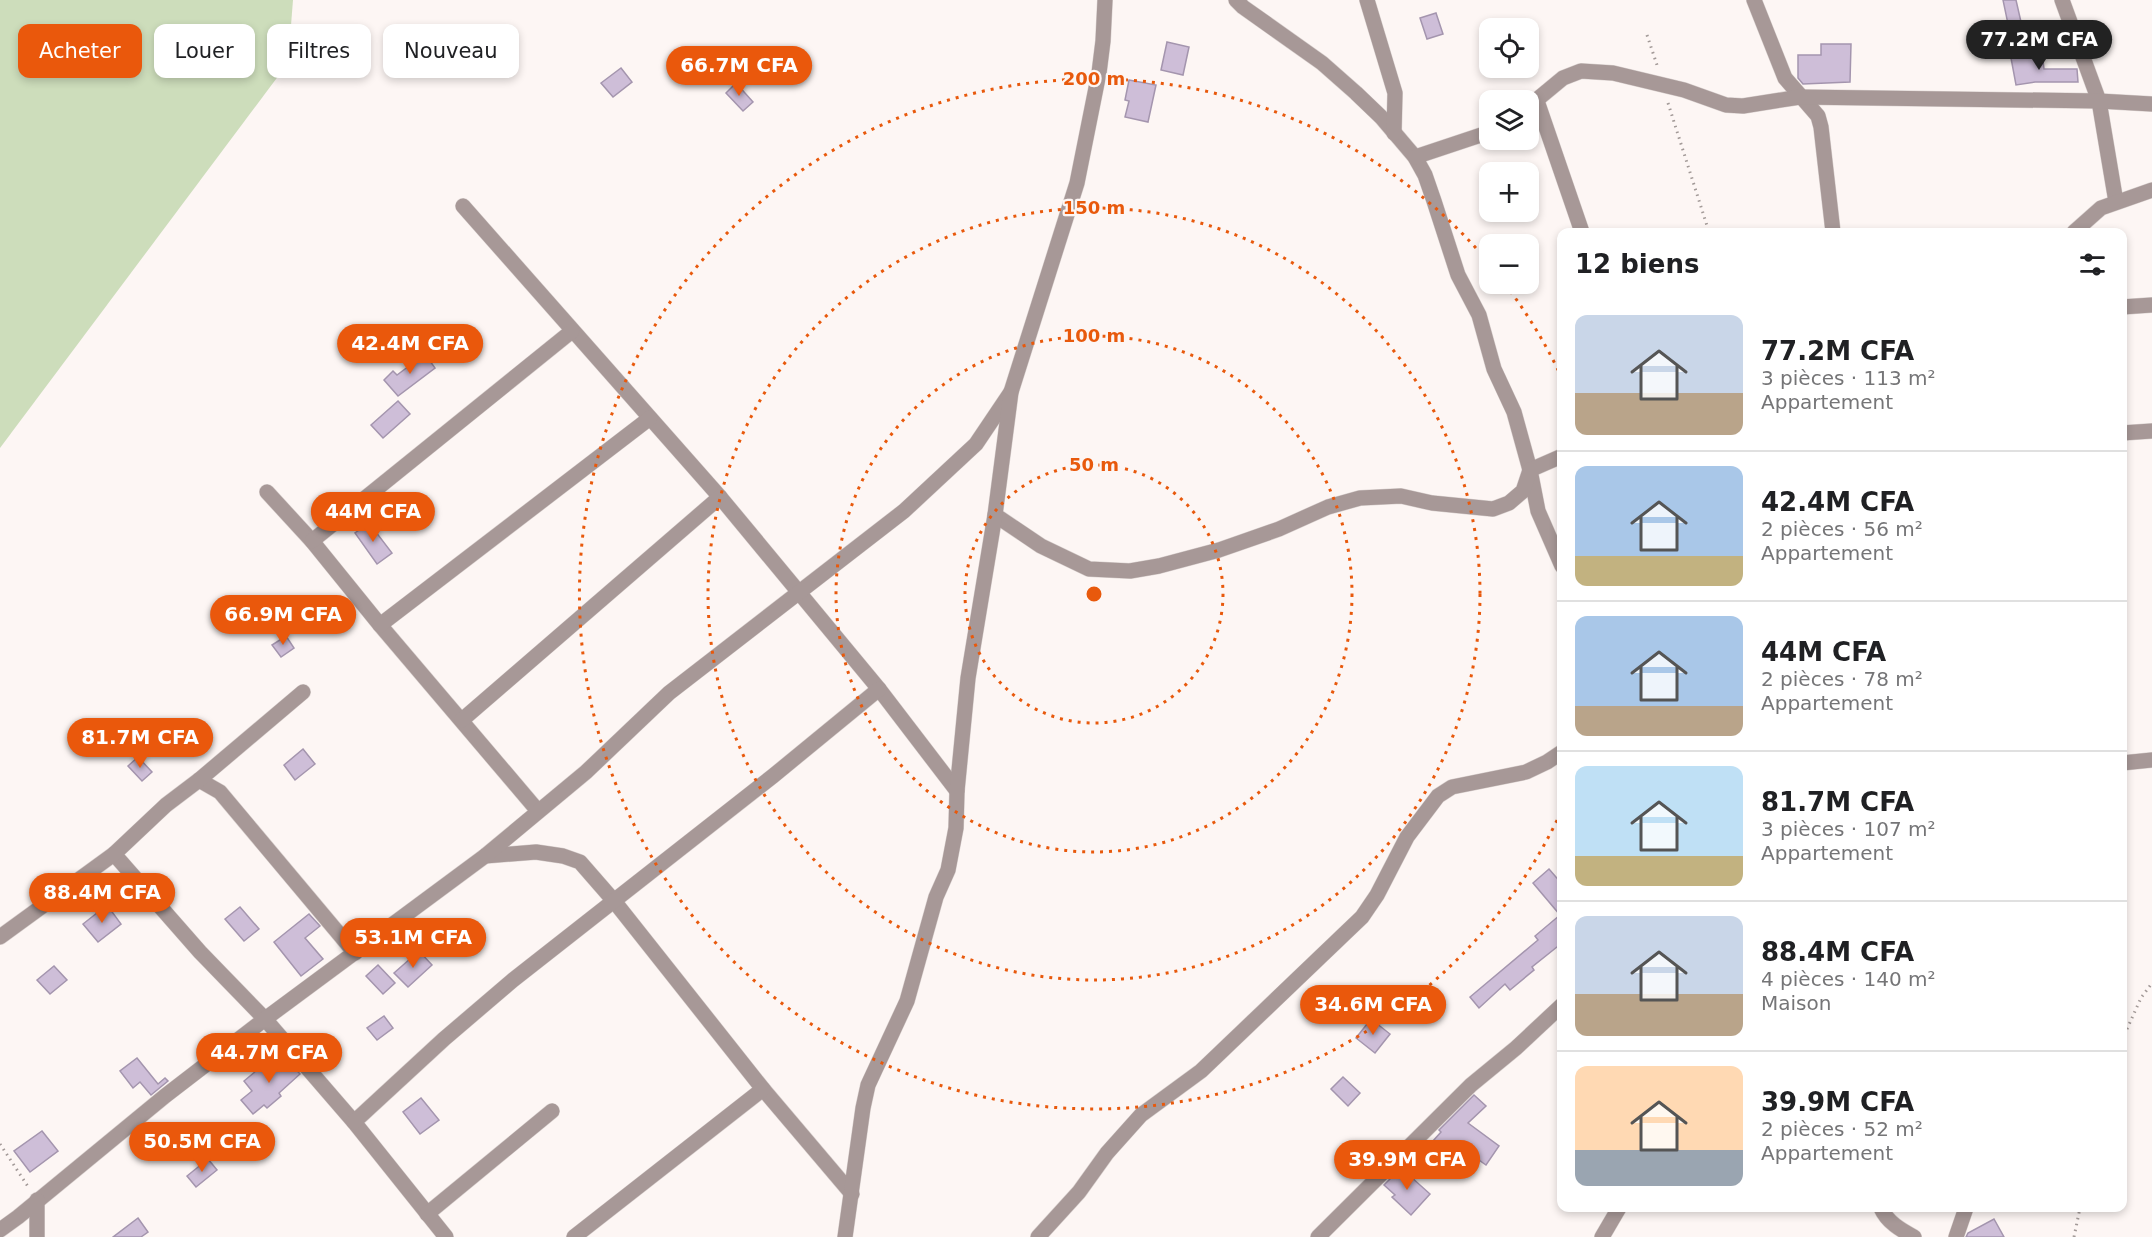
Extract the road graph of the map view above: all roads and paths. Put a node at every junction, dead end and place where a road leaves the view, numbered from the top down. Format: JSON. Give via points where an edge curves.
{"nodes":[{"id":1,"x":1105,"y":0,"type":"edge"},
{"id":2,"x":1236,"y":0,"type":"edge"},
{"id":3,"x":1367,"y":0,"type":"edge"},
{"id":4,"x":1754,"y":0,"type":"edge"},
{"id":5,"x":2062,"y":0,"type":"edge"},
{"id":6,"x":1647,"y":35,"type":"dead end"},
{"id":7,"x":1663,"y":86,"type":"junction"},
{"id":8,"x":1800,"y":97,"type":"junction"},
{"id":9,"x":1539,"y":99,"type":"edge"},
{"id":10,"x":2099,"y":101,"type":"junction"},
{"id":11,"x":2152,"y":104,"type":"edge"},
{"id":12,"x":1539,"y":120,"type":"edge"},
{"id":13,"x":1394,"y":133,"type":"junction"},
{"id":14,"x":1479,"y":136,"type":"edge"},
{"id":15,"x":1415,"y":157,"type":"junction"},
{"id":16,"x":2152,"y":190,"type":"edge"},
{"id":17,"x":2116,"y":202,"type":"junction"},
{"id":18,"x":463,"y":206,"type":"dead end"},
{"id":19,"x":1580,"y":228,"type":"edge"},
{"id":20,"x":1708,"y":228,"type":"edge"},
{"id":21,"x":1833,"y":228,"type":"edge"},
{"id":22,"x":2078,"y":228,"type":"edge"},
{"id":23,"x":2152,"y":305,"type":"edge"},
{"id":24,"x":2127,"y":307,"type":"edge"},
{"id":25,"x":572,"y":331,"type":"junction"},
{"id":26,"x":1011,"y":392,"type":"junction"},
{"id":27,"x":650,"y":418,"type":"junction"},
{"id":28,"x":2152,"y":431,"type":"edge"},
{"id":29,"x":2127,"y":433,"type":"edge"},
{"id":30,"x":1557,"y":458,"type":"edge"},
{"id":31,"x":1530,"y":470,"type":"junction"},
{"id":32,"x":267,"y":492,"type":"dead end"},
{"id":33,"x":720,"y":497,"type":"junction"},
{"id":34,"x":995,"y":514,"type":"junction"},
{"id":35,"x":312,"y":541,"type":"junction"},
{"id":36,"x":1557,"y":555,"type":"edge"},
{"id":37,"x":799,"y":594,"type":"junction"},
{"id":38,"x":380,"y":625,"type":"junction"},
{"id":39,"x":879,"y":689,"type":"junction"},
{"id":40,"x":303,"y":692,"type":"dead end"},
{"id":41,"x":462,"y":720,"type":"junction"},
{"id":42,"x":1557,"y":755,"type":"edge"},
{"id":43,"x":2152,"y":760,"type":"edge"},
{"id":44,"x":2127,"y":762,"type":"edge"},
{"id":45,"x":199,"y":780,"type":"junction"},
{"id":46,"x":957,"y":791,"type":"junction"},
{"id":47,"x":538,"y":811,"type":"junction"},
{"id":48,"x":114,"y":854,"type":"junction"},
{"id":49,"x":485,"y":856,"type":"junction"},
{"id":50,"x":614,"y":902,"type":"junction"},
{"id":51,"x":0,"y":937,"type":"edge"},
{"id":52,"x":355,"y":953,"type":"junction"},
{"id":53,"x":2152,"y":983,"type":"edge"},
{"id":54,"x":1557,"y":1010,"type":"edge"},
{"id":55,"x":265,"y":1019,"type":"junction"},
{"id":56,"x":2127,"y":1028,"type":"edge"},
{"id":57,"x":762,"y":1089,"type":"junction"},
{"id":58,"x":552,"y":1112,"type":"dead end"},
{"id":59,"x":354,"y":1122,"type":"junction"},
{"id":60,"x":0,"y":1144,"type":"edge"},
{"id":61,"x":852,"y":1194,"type":"junction"},
{"id":62,"x":38,"y":1200,"type":"junction"},
{"id":63,"x":1617,"y":1212,"type":"edge"},
{"id":64,"x":1882,"y":1212,"type":"edge"},
{"id":65,"x":1965,"y":1212,"type":"edge"},
{"id":66,"x":2079,"y":1212,"type":"edge"},
{"id":67,"x":427,"y":1214,"type":"junction"},
{"id":68,"x":0,"y":1230,"type":"edge"},
{"id":69,"x":37,"y":1237,"type":"edge"},
{"id":70,"x":446,"y":1237,"type":"edge"},
{"id":71,"x":573,"y":1237,"type":"edge"},
{"id":72,"x":845,"y":1237,"type":"edge"},
{"id":73,"x":1038,"y":1237,"type":"edge"},
{"id":74,"x":1318,"y":1237,"type":"edge"},
{"id":75,"x":1602,"y":1237,"type":"edge"},
{"id":76,"x":1914,"y":1237,"type":"edge"},
{"id":77,"x":1956,"y":1237,"type":"edge"},
{"id":78,"x":2074,"y":1237,"type":"edge"}],
"edges":[{"from":1,"to":26,"type":"street","via":[[1099,73],[1077,183]]},
{"from":2,"to":13,"type":"street","via":[[1322,63]]},
{"from":3,"to":13,"type":"street","via":[[1395,93]]},
{"from":4,"to":8,"type":"street","via":[[1785,78]]},
{"from":5,"to":10,"type":"street"},
{"from":6,"to":7,"type":"path"},
{"from":7,"to":8,"type":"street","via":[[1726,105]]},
{"from":7,"to":9,"type":"street","via":[[1581,71],[1563,78]]},
{"from":7,"to":20,"type":"path"},
{"from":8,"to":10,"type":"street"},
{"from":8,"to":21,"type":"street","via":[[1818,116],[1821,127]]},
{"from":10,"to":11,"type":"street"},
{"from":10,"to":17,"type":"street"},
{"from":12,"to":19,"type":"street"},
{"from":13,"to":15,"type":"street"},
{"from":14,"to":15,"type":"street"},
{"from":15,"to":31,"type":"street","via":[[1425,175],[1458,275],[1479,315]]},
{"from":16,"to":17,"type":"street"},
{"from":17,"to":22,"type":"street","via":[[2101,208]]},
{"from":18,"to":25,"type":"street"},
{"from":23,"to":24,"type":"street"},
{"from":25,"to":27,"type":"street"},
{"from":25,"to":35,"type":"street"},
{"from":26,"to":34,"type":"street"},
{"from":26,"to":37,"type":"street","via":[[976,444],[904,511]]},
{"from":27,"to":33,"type":"street"},
{"from":27,"to":38,"type":"street"},
{"from":28,"to":29,"type":"street"},
{"from":30,"to":31,"type":"street"},
{"from":31,"to":34,"type":"street","via":[[1523,491],[1509,503],[1493,508],[1401,496],[1360,498],[1219,550],[1130,571],[1089,569],[1041,546]]},
{"from":31,"to":36,"type":"street","via":[[1538,511]]},
{"from":32,"to":35,"type":"street"},
{"from":33,"to":37,"type":"street"},
{"from":33,"to":41,"type":"street"},
{"from":34,"to":46,"type":"street","via":[[968,678]]},
{"from":35,"to":38,"type":"street"},
{"from":37,"to":39,"type":"street"},
{"from":37,"to":47,"type":"street","via":[[669,693],[586,772]]},
{"from":38,"to":41,"type":"street"},
{"from":39,"to":46,"type":"street"},
{"from":39,"to":50,"type":"street"},
{"from":40,"to":45,"type":"street"},
{"from":41,"to":47,"type":"street"},
{"from":42,"to":73,"type":"street","via":[[1527,772],[1452,788],[1438,796],[1407,837],[1362,917],[1201,1071],[1142,1115]]},
{"from":43,"to":44,"type":"street"},
{"from":45,"to":48,"type":"street"},
{"from":45,"to":52,"type":"street","via":[[220,792]]},
{"from":46,"to":61,"type":"street","via":[[956,828],[948,870],[936,897],[907,1001],[868,1085]]},
{"from":47,"to":49,"type":"street"},
{"from":48,"to":51,"type":"street"},
{"from":48,"to":55,"type":"street"},
{"from":49,"to":50,"type":"street","via":[[536,852],[572,859],[580,862]]},
{"from":49,"to":52,"type":"street"},
{"from":50,"to":57,"type":"street"},
{"from":50,"to":59,"type":"street","via":[[461,1024]]},
{"from":52,"to":55,"type":"street"},
{"from":53,"to":56,"type":"path","via":[[2140,998]]},
{"from":54,"to":74,"type":"street","via":[[1471,1085]]},
{"from":55,"to":59,"type":"street"},
{"from":55,"to":62,"type":"street"},
{"from":57,"to":61,"type":"street"},
{"from":57,"to":71,"type":"street"},
{"from":58,"to":67,"type":"street"},
{"from":59,"to":67,"type":"street"},
{"from":60,"to":62,"type":"path"},
{"from":61,"to":72,"type":"street"},
{"from":62,"to":68,"type":"street"},
{"from":62,"to":69,"type":"street"},
{"from":63,"to":75,"type":"street"},
{"from":64,"to":76,"type":"street","via":[[1900,1230]]},
{"from":65,"to":77,"type":"street"},
{"from":66,"to":78,"type":"path"},
{"from":67,"to":70,"type":"street"}]}
